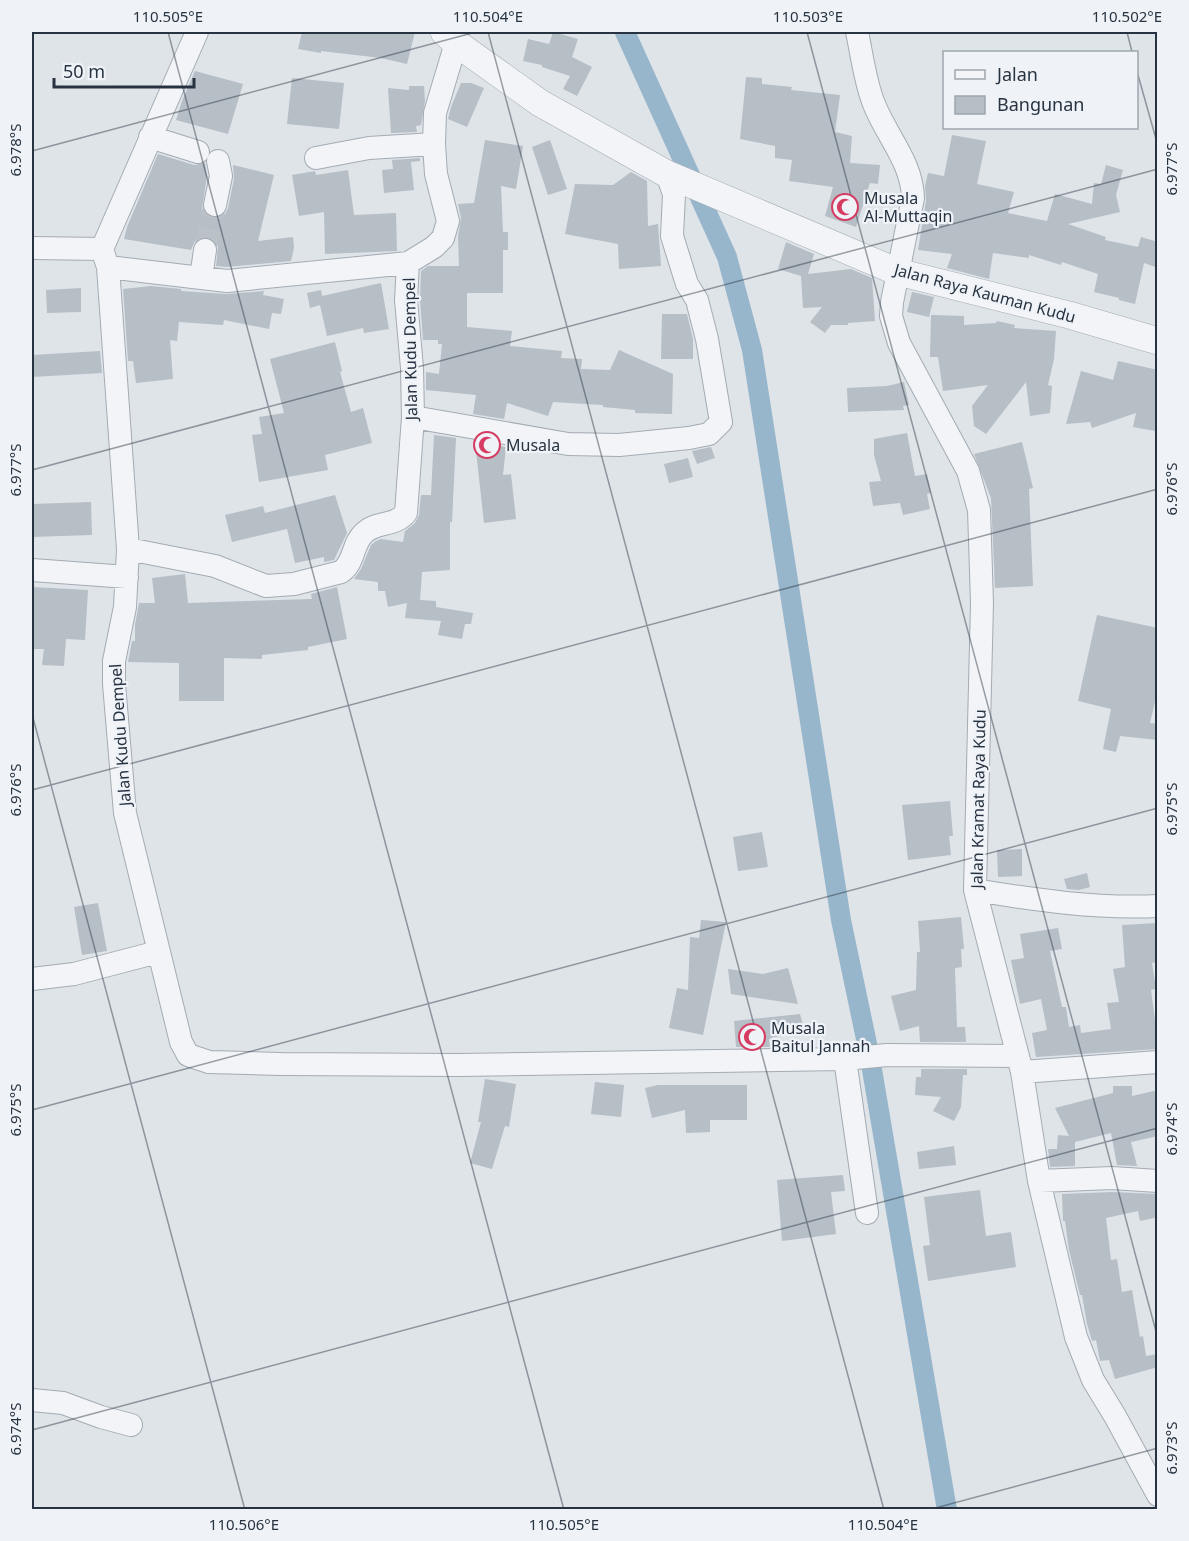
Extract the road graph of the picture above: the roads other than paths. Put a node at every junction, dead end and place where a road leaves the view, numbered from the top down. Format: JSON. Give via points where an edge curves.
{"nodes":[{"id":1,"x":197,"y":32,"type":"edge"},
{"id":2,"x":857,"y":32,"type":"edge"},
{"id":3,"x":450,"y":37,"type":"edge"},
{"id":4,"x":150,"y":137,"type":"junction"},
{"id":5,"x":434,"y":144,"type":"junction"},
{"id":6,"x":316,"y":158,"type":"dead end"},
{"id":7,"x":667,"y":174,"type":"junction"},
{"id":8,"x":215,"y":205,"type":"tunnel mouth"},
{"id":9,"x":32,"y":248,"type":"edge"},
{"id":10,"x":206,"y":250,"type":"tunnel mouth"},
{"id":11,"x":105,"y":258,"type":"junction"},
{"id":12,"x":408,"y":263,"type":"junction"},
{"id":13,"x":898,"y":272,"type":"junction"},
{"id":14,"x":201,"y":278,"type":"junction"},
{"id":15,"x":1158,"y":341,"type":"edge"},
{"id":16,"x":412,"y":417,"type":"junction"},
{"id":17,"x":128,"y":549,"type":"junction"},
{"id":18,"x":32,"y":570,"type":"edge"},
{"id":19,"x":127,"y":577,"type":"junction"},
{"id":20,"x":975,"y":890,"type":"junction"},
{"id":21,"x":1158,"y":906,"type":"edge"},
{"id":22,"x":158,"y":952,"type":"junction"},
{"id":23,"x":32,"y":979,"type":"edge"},
{"id":24,"x":851,"y":1059,"type":"junction"},
{"id":25,"x":1158,"y":1062,"type":"edge"},
{"id":26,"x":1020,"y":1064,"type":"junction"},
{"id":27,"x":1039,"y":1181,"type":"junction"},
{"id":28,"x":1158,"y":1181,"type":"edge"},
{"id":29,"x":867,"y":1213,"type":"dead end"},
{"id":30,"x":32,"y":1400,"type":"edge"},
{"id":31,"x":131,"y":1425,"type":"dead end"},
{"id":32,"x":1158,"y":1495,"type":"edge"}],
"edges":[{"from":1,"to":4,"type":"street"},
{"from":2,"to":13,"type":"street","name":"Jalan Kramat Raya Kudu","via":[[873,102],[905,162],[912,184],[913,198]]},
{"from":3,"to":5,"type":"street","name":"Jalan Kudu Dempel","via":[[435,113]]},
{"from":3,"to":7,"type":"street","via":[[540,103]]},
{"from":4,"to":8,"type":"street","via":[[208,156],[221,176]]},
{"from":4,"to":11,"type":"street"},
{"from":5,"to":6,"type":"street","via":[[369,148]]},
{"from":5,"to":12,"type":"street","name":"Jalan Kudu Dempel","via":[[436,174],[448,221],[443,238]]},
{"from":7,"to":13,"type":"street","name":"Jalan Raya Kauman Kudu"},
{"from":7,"to":16,"type":"street","via":[[674,194],[672,236],[708,339],[721,422],[709,434],[619,445],[567,444]]},
{"from":9,"to":11,"type":"street"},
{"from":10,"to":14,"type":"street"},
{"from":11,"to":14,"type":"street"},
{"from":11,"to":17,"type":"street"},
{"from":12,"to":14,"type":"street","via":[[246,280]]},
{"from":12,"to":16,"type":"street","name":"Jalan Kudu Dempel"},
{"from":13,"to":15,"type":"street","name":"Jalan Raya Kauman Kudu"},
{"from":13,"to":20,"type":"street","name":"Jalan Kramat Raya Kudu","via":[[891,316],[894,329],[904,356],[968,471],[979,510],[982,603]]},
{"from":16,"to":17,"type":"street","name":"Jalan Kudu Dempel","via":[[406,513],[393,523],[366,531],[348,568],[341,572],[294,584],[266,586],[214,566]]},
{"from":17,"to":19,"type":"street","name":"Jalan Kudu Dempel"},
{"from":18,"to":19,"type":"street"},
{"from":19,"to":22,"type":"street","name":"Jalan Kudu Dempel","via":[[114,684],[125,813]]},
{"from":20,"to":21,"type":"street","via":[[1045,902]]},
{"from":20,"to":26,"type":"street","name":"Jalan Kramat Raya Kudu"},
{"from":22,"to":23,"type":"street","via":[[74,974]]},
{"from":22,"to":24,"type":"street","name":"Jalan Kudu Dempel","via":[[181,1042],[188,1055],[209,1062],[459,1065]]},
{"from":24,"to":26,"type":"street","via":[[887,1055]]},
{"from":24,"to":29,"type":"street"},
{"from":25,"to":26,"type":"street"},
{"from":26,"to":27,"type":"street","name":"Jalan Kramat Raya Kudu"},
{"from":27,"to":28,"type":"street"},
{"from":27,"to":32,"type":"street","name":"Jalan Kramat Raya Kudu","via":[[1076,1336],[1092,1380]]},
{"from":30,"to":31,"type":"street","via":[[63,1403]]}]}
